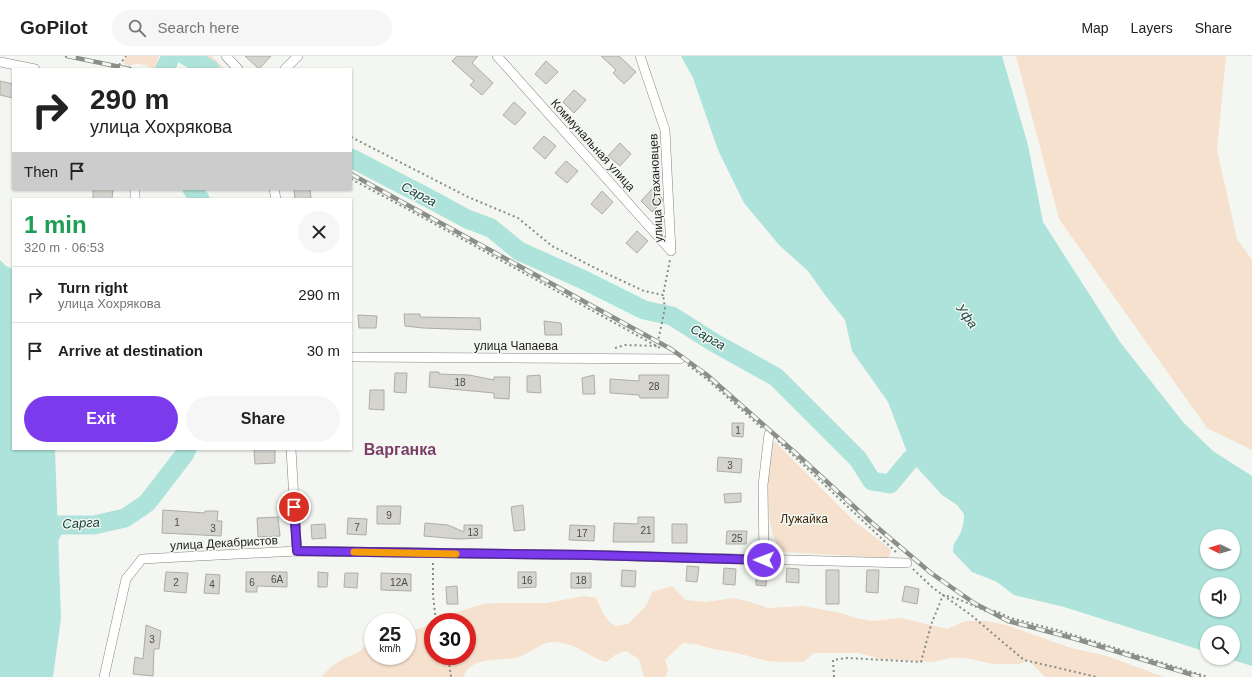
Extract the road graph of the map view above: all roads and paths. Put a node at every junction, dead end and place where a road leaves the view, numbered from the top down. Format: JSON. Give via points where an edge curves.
{"nodes":[{"id":1,"x":126,"y":56,"type":"edge"},
{"id":2,"x":226,"y":56,"type":"edge"},
{"id":3,"x":298,"y":56,"type":"edge"},
{"id":4,"x":497,"y":56,"type":"edge"},
{"id":5,"x":640,"y":56,"type":"edge"},
{"id":6,"x":0,"y":62,"type":"edge"},
{"id":7,"x":31,"y":68,"type":"edge"},
{"id":8,"x":116,"y":68,"type":"edge"},
{"id":9,"x":237,"y":68,"type":"edge"},
{"id":10,"x":286,"y":68,"type":"edge"},
{"id":11,"x":352,"y":138,"type":"edge"},
{"id":12,"x":352,"y":180,"type":"edge"},
{"id":13,"x":671,"y":251,"type":"junction"},
{"id":14,"x":663,"y":295,"type":"junction"},
{"id":15,"x":657,"y":346,"type":"junction"},
{"id":16,"x":612,"y":349,"type":"dead end"},
{"id":17,"x":663,"y":349,"type":"dead end"},
{"id":18,"x":352,"y":357,"type":"edge"},
{"id":19,"x":680,"y":359,"type":"joint"},
{"id":20,"x":769,"y":434,"type":"junction"},
{"id":21,"x":291,"y":450,"type":"edge"},
{"id":22,"x":297,"y":551,"type":"junction"},
{"id":23,"x":433,"y":554,"type":"junction"},
{"id":24,"x":764,"y":560,"type":"junction"},
{"id":25,"x":907,"y":563,"type":"junction"},
{"id":26,"x":943,"y":595,"type":"junction"},
{"id":27,"x":435,"y":613,"type":"edge"},
{"id":28,"x":449,"y":665,"type":"edge"},
{"id":29,"x":104,"y":677,"type":"edge"},
{"id":30,"x":451,"y":677,"type":"edge"},
{"id":31,"x":834,"y":677,"type":"edge"},
{"id":32,"x":1097,"y":677,"type":"edge"},
{"id":33,"x":1208,"y":677,"type":"edge"}],
"edges":[{"from":1,"to":8,"type":"path"},
{"from":2,"to":9,"type":"street"},
{"from":3,"to":10,"type":"street"},
{"from":4,"to":13,"type":"street","name":"Коммунальная улица"},
{"from":5,"to":13,"type":"street","name":"улица Стахановцев","via":[[665,130]]},
{"from":6,"to":7,"type":"street"},
{"from":11,"to":14,"type":"path","via":[[468,197],[518,218],[552,246],[601,271],[644,292]]},
{"from":12,"to":15,"type":"path"},
{"from":13,"to":14,"type":"path"},
{"from":14,"to":15,"type":"path","via":[[665,308]]},
{"from":15,"to":16,"type":"path","via":[[625,345]]},
{"from":15,"to":17,"type":"path"},
{"from":18,"to":19,"type":"street","name":"улица Чапаева"},
{"from":19,"to":20,"type":"path"},
{"from":20,"to":24,"type":"street","via":[[763,485]]},
{"from":20,"to":25,"type":"path"},
{"from":21,"to":22,"type":"street"},
{"from":22,"to":23,"type":"street","name":"улица Декабристов"},
{"from":22,"to":29,"type":"street","name":"улица Декабристов","via":[[142,559],[126,579]]},
{"from":23,"to":24,"type":"street","name":"улица Декабристов"},
{"from":23,"to":27,"type":"path"},
{"from":24,"to":25,"type":"street","name":"улица Декабристов"},
{"from":25,"to":26,"type":"path"},
{"from":26,"to":31,"type":"path","via":[[931,625],[921,662],[847,658],[833,660]]},
{"from":26,"to":32,"type":"path","via":[[1024,660]]},
{"from":26,"to":33,"type":"path","via":[[988,612],[996,611],[1010,618]]},
{"from":28,"to":30,"type":"path"}]}
